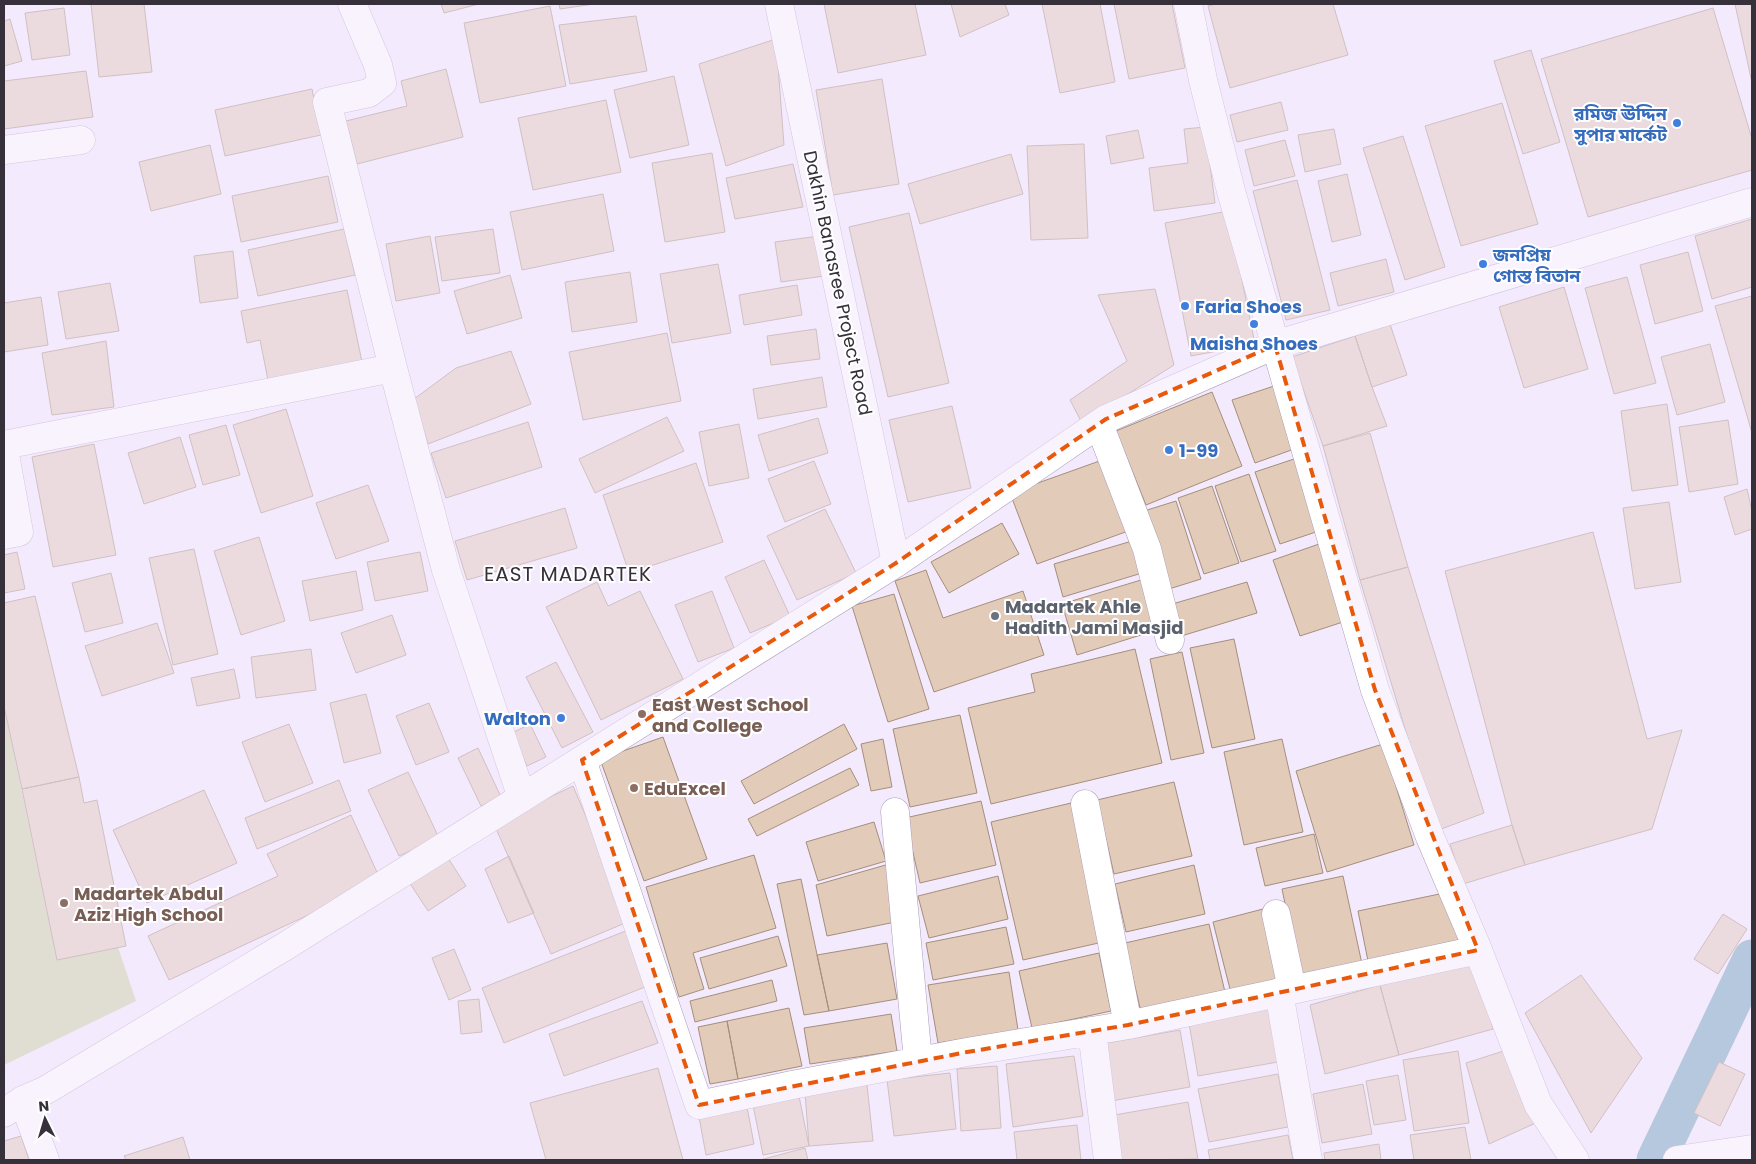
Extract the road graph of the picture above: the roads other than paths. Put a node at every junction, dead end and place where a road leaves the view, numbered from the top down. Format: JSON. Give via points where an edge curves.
{"nodes":[{"id":1,"x":352,"y":4,"type":"edge"},
{"id":2,"x":779,"y":4,"type":"edge"},
{"id":3,"x":1188,"y":4,"type":"edge"},
{"id":4,"x":82,"y":140,"type":"dead end"},
{"id":5,"x":4,"y":150,"type":"edge"},
{"id":6,"x":1752,"y":202,"type":"edge"},
{"id":7,"x":1275,"y":345,"type":"junction"},
{"id":8,"x":393,"y":368,"type":"junction"},
{"id":9,"x":1099,"y":424,"type":"junction"},
{"id":10,"x":4,"y":447,"type":"edge"},
{"id":11,"x":4,"y":535,"type":"edge"},
{"id":12,"x":896,"y":563,"type":"junction"},
{"id":13,"x":1170,"y":640,"type":"dead end"},
{"id":14,"x":582,"y":760,"type":"junction"},
{"id":15,"x":522,"y":798,"type":"junction"},
{"id":16,"x":1085,"y":804,"type":"dead end"},
{"id":17,"x":895,"y":812,"type":"dead end"},
{"id":18,"x":1276,"y":914,"type":"dead end"},
{"id":19,"x":1478,"y":950,"type":"junction"},
{"id":20,"x":1286,"y":991,"type":"junction"},
{"id":21,"x":1128,"y":1025,"type":"junction"},
{"id":22,"x":1092,"y":1031,"type":"junction"},
{"id":23,"x":918,"y":1061,"type":"junction"},
{"id":24,"x":14,"y":1106,"type":"edge"},
{"id":25,"x":1752,"y":1149,"type":"edge"},
{"id":26,"x":45,"y":1160,"type":"edge"},
{"id":27,"x":1108,"y":1160,"type":"edge"},
{"id":28,"x":1308,"y":1160,"type":"edge"},
{"id":29,"x":1575,"y":1160,"type":"edge"},
{"id":30,"x":1680,"y":1160,"type":"edge"}],
"edges":[{"from":1,"to":8,"type":"street","via":[[378,65],[382,84],[369,93],[328,102]]},
{"from":2,"to":12,"type":"street","name":"Dakhin Banasree Project Road"},
{"from":3,"to":7,"type":"street","via":[[1215,128]]},
{"from":4,"to":5,"type":"street"},
{"from":6,"to":7,"type":"street"},
{"from":7,"to":9,"type":"street"},
{"from":7,"to":19,"type":"street","via":[[1375,690],[1430,837]]},
{"from":8,"to":10,"type":"street"},
{"from":8,"to":15,"type":"street","via":[[446,570]]},
{"from":9,"to":12,"type":"street"},
{"from":9,"to":13,"type":"street","via":[[1147,549]]},
{"from":10,"to":11,"type":"street","via":[[19,532]]},
{"from":12,"to":14,"type":"street"},
{"from":14,"to":15,"type":"street"},
{"from":14,"to":23,"type":"street","via":[[699,1105]]},
{"from":15,"to":24,"type":"street","via":[[284,947]]},
{"from":16,"to":21,"type":"street"},
{"from":17,"to":23,"type":"street"},
{"from":18,"to":20,"type":"street"},
{"from":19,"to":20,"type":"street"},
{"from":19,"to":29,"type":"street","via":[[1538,1104]]},
{"from":20,"to":21,"type":"street"},
{"from":20,"to":28,"type":"street"},
{"from":21,"to":22,"type":"street"},
{"from":22,"to":23,"type":"street"},
{"from":22,"to":27,"type":"street"},
{"from":24,"to":26,"type":"street"},
{"from":25,"to":30,"type":"street"}]}
